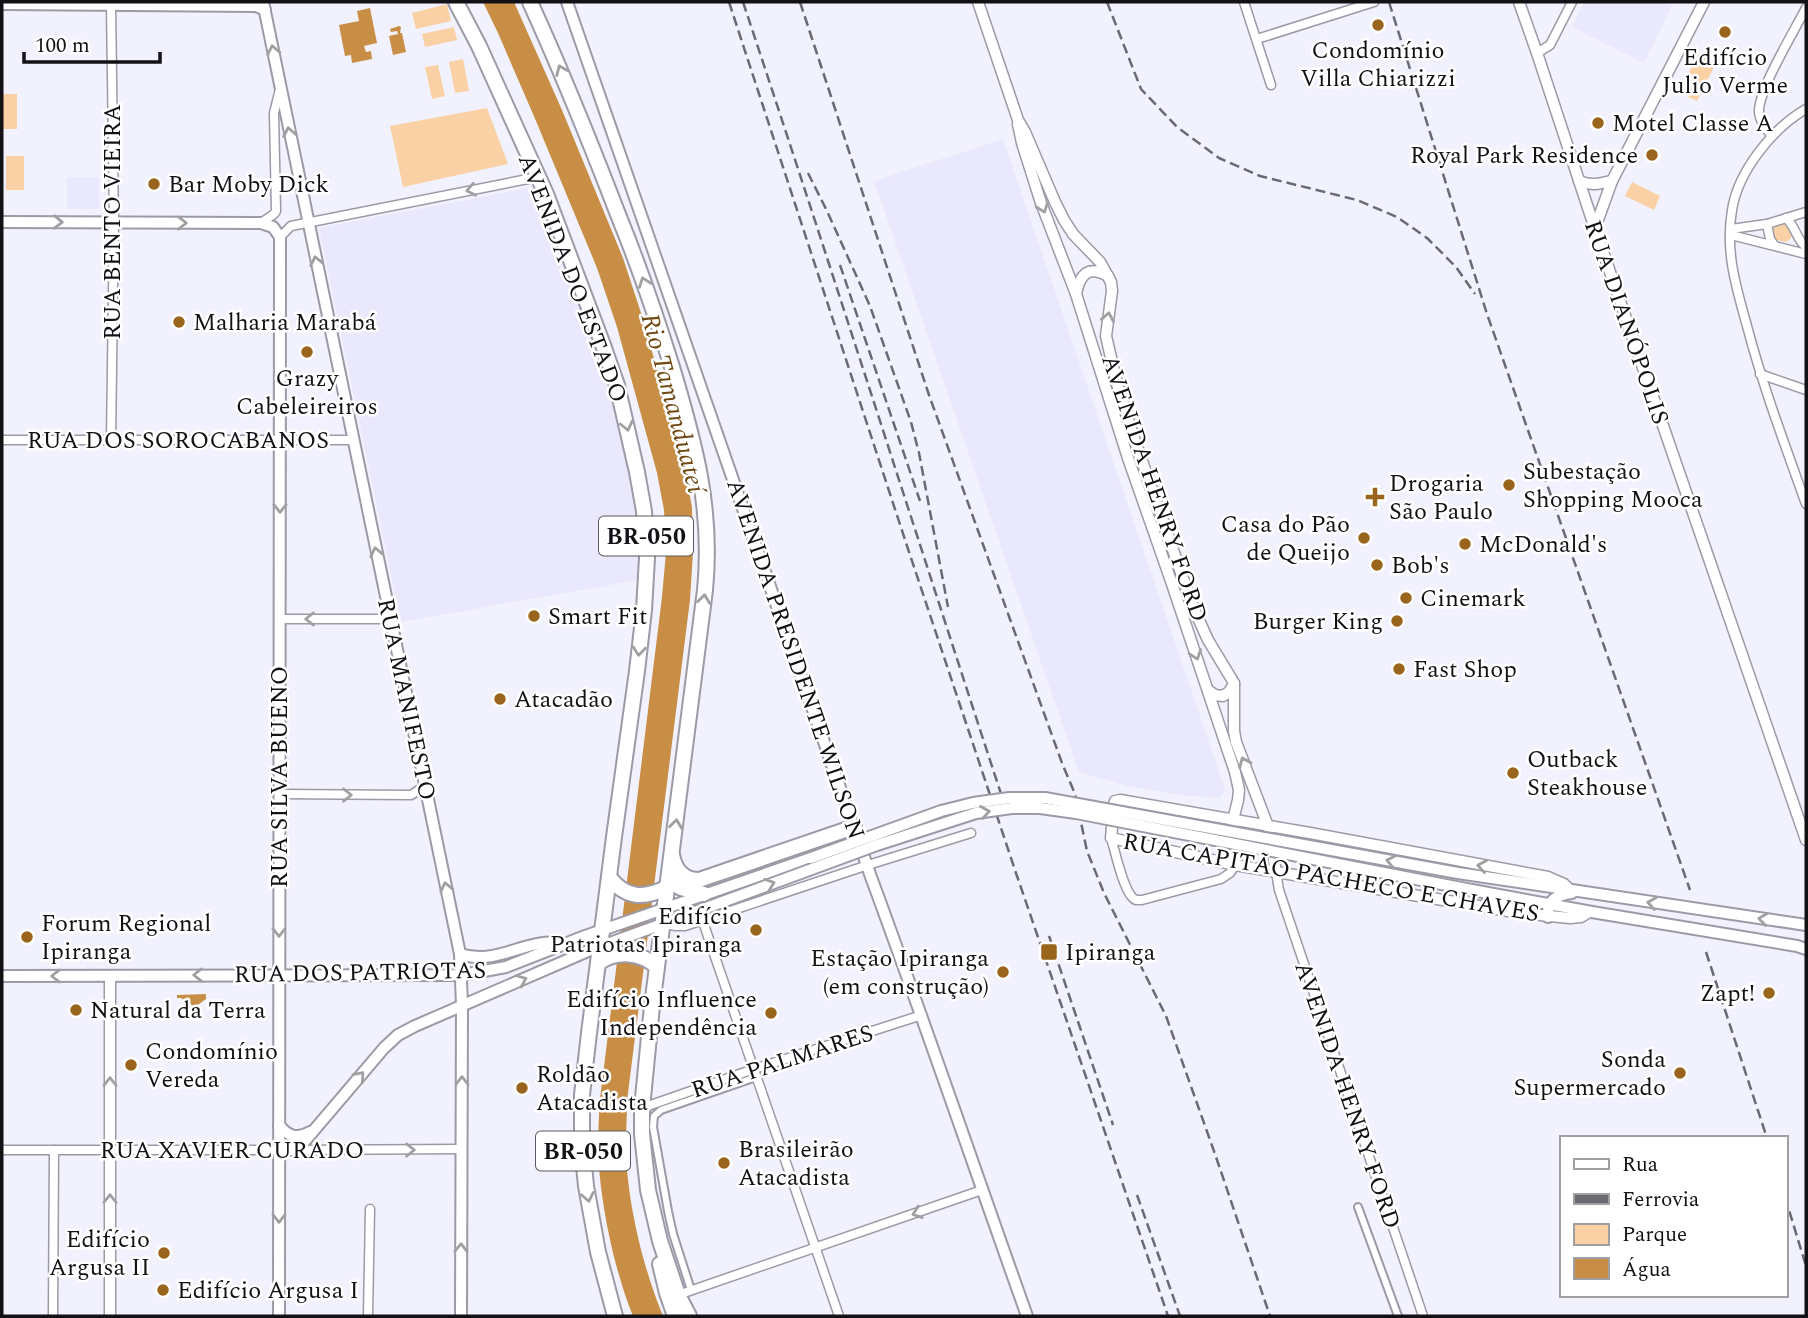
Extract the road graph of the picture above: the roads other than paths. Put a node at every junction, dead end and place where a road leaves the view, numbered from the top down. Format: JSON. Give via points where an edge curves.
{"nodes":[{"id":1,"x":456,"y":2,"type":"edge"},
{"id":2,"x":530,"y":2,"type":"edge"},
{"id":3,"x":567,"y":2,"type":"edge"},
{"id":4,"x":978,"y":2,"type":"edge"},
{"id":5,"x":1244,"y":2,"type":"edge"},
{"id":6,"x":1374,"y":2,"type":"edge"},
{"id":7,"x":1519,"y":2,"type":"edge"},
{"id":8,"x":1572,"y":2,"type":"edge"},
{"id":9,"x":1704,"y":2,"type":"edge"},
{"id":10,"x":2,"y":4,"type":"edge"},
{"id":11,"x":111,"y":4,"type":"junction"},
{"id":12,"x":259,"y":5,"type":"edge"},
{"id":13,"x":1806,"y":8,"type":"edge"},
{"id":14,"x":1257,"y":39,"type":"junction"},
{"id":15,"x":1537,"y":53,"type":"junction"},
{"id":16,"x":1271,"y":85,"type":"dead end"},
{"id":17,"x":281,"y":89,"type":"junction"},
{"id":18,"x":1806,"y":109,"type":"edge"},
{"id":19,"x":1017,"y":120,"type":"junction"},
{"id":20,"x":1772,"y":136,"type":"junction"},
{"id":21,"x":538,"y":177,"type":"junction"},
{"id":22,"x":1579,"y":181,"type":"junction"},
{"id":23,"x":1612,"y":181,"type":"junction"},
{"id":24,"x":1806,"y":212,"type":"edge"},
{"id":25,"x":1786,"y":218,"type":"junction"},
{"id":26,"x":2,"y":222,"type":"edge"},
{"id":27,"x":114,"y":223,"type":"junction"},
{"id":28,"x":261,"y":223,"type":"junction"},
{"id":29,"x":308,"y":223,"type":"junction"},
{"id":30,"x":1767,"y":224,"type":"junction"},
{"id":31,"x":1595,"y":229,"type":"junction"},
{"id":32,"x":1731,"y":232,"type":"junction"},
{"id":33,"x":280,"y":237,"type":"junction"},
{"id":34,"x":1774,"y":245,"type":"junction"},
{"id":35,"x":1806,"y":247,"type":"edge"},
{"id":36,"x":1806,"y":254,"type":"edge"},
{"id":37,"x":1109,"y":276,"type":"junction"},
{"id":38,"x":1076,"y":294,"type":"junction"},
{"id":39,"x":1760,"y":374,"type":"junction"},
{"id":40,"x":1806,"y":390,"type":"edge"},
{"id":41,"x":2,"y":440,"type":"edge"},
{"id":42,"x":111,"y":440,"type":"junction"},
{"id":43,"x":280,"y":440,"type":"junction"},
{"id":44,"x":353,"y":440,"type":"junction"},
{"id":45,"x":1806,"y":505,"type":"edge"},
{"id":46,"x":279,"y":619,"type":"junction"},
{"id":47,"x":390,"y":619,"type":"junction"},
{"id":48,"x":1234,"y":683,"type":"junction"},
{"id":49,"x":1208,"y":690,"type":"junction"},
{"id":50,"x":425,"y":786,"type":"junction"},
{"id":51,"x":279,"y":794,"type":"junction"},
{"id":52,"x":1233,"y":820,"type":"junction"},
{"id":53,"x":1269,"y":826,"type":"junction"},
{"id":54,"x":854,"y":827,"type":"junction"},
{"id":55,"x":971,"y":834,"type":"dead end"},
{"id":56,"x":1111,"y":838,"type":"junction"},
{"id":57,"x":1806,"y":841,"type":"edge"},
{"id":58,"x":672,"y":855,"type":"junction"},
{"id":59,"x":867,"y":865,"type":"junction"},
{"id":60,"x":1235,"y":865,"type":"junction"},
{"id":61,"x":1276,"y":872,"type":"junction"},
{"id":62,"x":609,"y":877,"type":"junction"},
{"id":63,"x":668,"y":884,"type":"junction"},
{"id":64,"x":1472,"y":890,"type":"junction"},
{"id":65,"x":1576,"y":891,"type":"junction"},
{"id":66,"x":704,"y":907,"type":"junction"},
{"id":67,"x":1548,"y":911,"type":"junction"},
{"id":68,"x":1520,"y":913,"type":"junction"},
{"id":69,"x":1720,"y":913,"type":"junction"},
{"id":70,"x":664,"y":917,"type":"junction"},
{"id":71,"x":1806,"y":925,"type":"edge"},
{"id":72,"x":602,"y":930,"type":"junction"},
{"id":73,"x":1712,"y":932,"type":"junction"},
{"id":74,"x":567,"y":943,"type":"junction"},
{"id":75,"x":600,"y":946,"type":"junction"},
{"id":76,"x":1803,"y":947,"type":"edge"},
{"id":77,"x":460,"y":954,"type":"junction"},
{"id":78,"x":598,"y":962,"type":"junction"},
{"id":79,"x":657,"y":967,"type":"junction"},
{"id":80,"x":279,"y":975,"type":"junction"},
{"id":81,"x":462,"y":975,"type":"junction"},
{"id":82,"x":2,"y":976,"type":"edge"},
{"id":83,"x":110,"y":976,"type":"junction"},
{"id":84,"x":462,"y":1006,"type":"junction"},
{"id":85,"x":922,"y":1015,"type":"junction"},
{"id":86,"x":755,"y":1073,"type":"junction"},
{"id":87,"x":642,"y":1108,"type":"junction"},
{"id":88,"x":279,"y":1125,"type":"junction"},
{"id":89,"x":315,"y":1128,"type":"junction"},
{"id":90,"x":462,"y":1149,"type":"junction"},
{"id":91,"x":2,"y":1150,"type":"edge"},
{"id":92,"x":54,"y":1150,"type":"junction"},
{"id":93,"x":110,"y":1150,"type":"junction"},
{"id":94,"x":279,"y":1150,"type":"junction"},
{"id":95,"x":292,"y":1150,"type":"junction"},
{"id":96,"x":982,"y":1190,"type":"junction"},
{"id":97,"x":1359,"y":1208,"type":"dead end"},
{"id":98,"x":370,"y":1209,"type":"dead end"},
{"id":99,"x":660,"y":1241,"type":"junction"},
{"id":100,"x":815,"y":1249,"type":"junction"},
{"id":101,"x":684,"y":1292,"type":"junction"},
{"id":102,"x":52,"y":1316,"type":"edge"},
{"id":103,"x":110,"y":1316,"type":"edge"},
{"id":104,"x":279,"y":1316,"type":"edge"},
{"id":105,"x":368,"y":1316,"type":"edge"},
{"id":106,"x":461,"y":1316,"type":"edge"},
{"id":107,"x":615,"y":1316,"type":"edge"},
{"id":108,"x":675,"y":1316,"type":"edge"},
{"id":109,"x":689,"y":1316,"type":"edge"},
{"id":110,"x":839,"y":1316,"type":"edge"},
{"id":111,"x":1027,"y":1316,"type":"edge"},
{"id":112,"x":1398,"y":1316,"type":"edge"},
{"id":113,"x":1423,"y":1316,"type":"edge"}],
"edges":[{"from":1,"to":21,"type":"highway","name":"AVENIDA DO ESTADO","number":"BR-050"},
{"from":58,"to":2,"type":"highway","number":"BR-050","one_way":true,"via":[[707,572],[700,469],[654,309]]},
{"from":3,"to":54,"type":"main road","name":"AVENIDA PRESIDENTE WILSON"},
{"from":4,"to":19,"type":"street"},
{"from":5,"to":14,"type":"street"},
{"from":6,"to":14,"type":"street"},
{"from":7,"to":15,"type":"street","name":"RUA DIANÓPOLIS"},
{"from":8,"to":15,"type":"street","via":[[1550,45]]},
{"from":9,"to":23,"type":"street"},
{"from":10,"to":11,"type":"main road"},
{"from":11,"to":12,"type":"main road"},
{"from":11,"to":27,"type":"street","name":"RUA BENTO VIEIRA"},
{"from":17,"to":12,"type":"main road","name":"RUA MANIFESTO","one_way":true},
{"from":13,"to":20,"type":"street","via":[[1762,94],[1760,118]]},
{"from":14,"to":16,"type":"street"},
{"from":15,"to":22,"type":"street","name":"RUA DIANÓPOLIS"},
{"from":17,"to":28,"type":"street","name":"RUA MANIFESTO","via":[[274,124],[277,208]]},
{"from":29,"to":17,"type":"main road","name":"RUA MANIFESTO","one_way":true},
{"from":18,"to":20,"type":"street"},
{"from":19,"to":37,"type":"street","via":[[1064,220]]},
{"from":19,"to":38,"type":"street","one_way":true,"via":[[1041,204]]},
{"from":20,"to":32,"type":"street","via":[[1742,178],[1732,207]]},
{"from":21,"to":29,"type":"street","one_way":true},
{"from":21,"to":62,"type":"highway","name":"AVENIDA DO ESTADO","number":"BR-050","one_way":true,"via":[[617,385],[645,524],[643,623]]},
{"from":22,"to":23,"type":"street","via":[[1597,185]]},
{"from":22,"to":31,"type":"street","name":"RUA DIANÓPOLIS"},
{"from":23,"to":31,"type":"street"},
{"from":24,"to":25,"type":"street"},
{"from":25,"to":30,"type":"street"},
{"from":25,"to":35,"type":"street"},
{"from":26,"to":27,"type":"main road","one_way":true},
{"from":27,"to":28,"type":"main road","one_way":true},
{"from":27,"to":42,"type":"street","name":"RUA BENTO VIEIRA"},
{"from":28,"to":33,"type":"main road","via":[[273,227]]},
{"from":29,"to":33,"type":"street","via":[[291,226]]},
{"from":44,"to":29,"type":"main road","name":"RUA MANIFESTO","one_way":true},
{"from":30,"to":32,"type":"street"},
{"from":30,"to":34,"type":"street"},
{"from":31,"to":57,"type":"street","name":"RUA DIANÓPOLIS"},
{"from":32,"to":34,"type":"street"},
{"from":32,"to":39,"type":"street","via":[[1732,273]]},
{"from":33,"to":43,"type":"main road","name":"RUA SILVA BUENO"},
{"from":34,"to":36,"type":"street"},
{"from":37,"to":38,"type":"street","via":[[1094,271],[1085,274]]},
{"from":48,"to":37,"type":"street","name":"AVENIDA HENRY FORD","one_way":true,"via":[[1193,607],[1121,398],[1106,336],[1112,291]]},
{"from":38,"to":49,"type":"street","one_way":true},
{"from":39,"to":40,"type":"street"},
{"from":39,"to":45,"type":"street"},
{"from":41,"to":42,"type":"street","name":"RUA DOS SOROCABANOS"},
{"from":42,"to":43,"type":"street","name":"RUA DOS SOROCABANOS"},
{"from":43,"to":44,"type":"street","name":"RUA DOS SOROCABANOS"},
{"from":43,"to":46,"type":"main road","name":"RUA SILVA BUENO","one_way":true},
{"from":47,"to":44,"type":"main road","name":"RUA MANIFESTO","one_way":true},
{"from":47,"to":46,"type":"street","one_way":true},
{"from":46,"to":51,"type":"main road","name":"RUA SILVA BUENO"},
{"from":47,"to":50,"type":"main road","name":"RUA MANIFESTO"},
{"from":48,"to":49,"type":"street","via":[[1223,696]]},
{"from":53,"to":48,"type":"street","name":"AVENIDA HENRY FORD","one_way":true,"via":[[1236,742]]},
{"from":49,"to":52,"type":"street","via":[[1238,782]]},
{"from":51,"to":50,"type":"street","one_way":true,"via":[[411,795]]},
{"from":77,"to":50,"type":"main road","name":"RUA MANIFESTO","one_way":true},
{"from":51,"to":80,"type":"main road","name":"RUA SILVA BUENO","one_way":true},
{"from":52,"to":53,"type":"street","name":"RUA CAPITÃO PACHECO E CHAVES"},
{"from":52,"to":56,"type":"street","name":"RUA CAPITÃO PACHECO E CHAVES","via":[[1117,800]]},
{"from":52,"to":60,"type":"street"},
{"from":53,"to":61,"type":"street","name":"AVENIDA HENRY FORD"},
{"from":65,"to":53,"type":"street","name":"RUA CAPITÃO PACHECO E CHAVES","one_way":true,"via":[[1548,877]]},
{"from":54,"to":58,"type":"highway","via":[[699,880],[682,875]]},
{"from":54,"to":59,"type":"main road","name":"AVENIDA PRESIDENTE WILSON"},
{"from":55,"to":59,"type":"street"},
{"from":56,"to":60,"type":"street","name":"RUA CAPITÃO PACHECO E CHAVES"},
{"from":56,"to":60,"type":"street","via":[[1126,887],[1136,900],[1221,879]]},
{"from":58,"to":63,"type":"highway","number":"BR-050"},
{"from":59,"to":66,"type":"street"},
{"from":59,"to":85,"type":"main road","name":"AVENIDA PRESIDENTE WILSON"},
{"from":60,"to":61,"type":"street","name":"RUA CAPITÃO PACHECO E CHAVES"},
{"from":61,"to":68,"type":"street","name":"RUA CAPITÃO PACHECO E CHAVES"},
{"from":61,"to":113,"type":"street","name":"AVENIDA HENRY FORD"},
{"from":62,"to":63,"type":"highway","via":[[633,895],[650,895]]},
{"from":62,"to":72,"type":"highway","name":"AVENIDA DO ESTADO","number":"BR-050"},
{"from":63,"to":66,"type":"highway","via":[[681,887]]},
{"from":63,"to":70,"type":"highway","number":"BR-050"},
{"from":66,"to":64,"type":"main road","one_way":true,"bridge":true,"via":[[976,813],[1040,807]]},
{"from":64,"to":67,"type":"main road","name":"RUA CAPITÃO PACHECO E CHAVES"},
{"from":64,"to":68,"type":"main road"},
{"from":65,"to":66,"type":"main road","name":"RUA CAPITÃO PACHECO E CHAVES","one_way":true,"bridge":true,"via":[[1072,802],[1009,798],[940,811]]},
{"from":65,"to":67,"type":"main road","via":[[1552,899]]},
{"from":69,"to":65,"type":"main road","name":"RUA CAPITÃO PACHECO E CHAVES","one_way":true},
{"from":66,"to":70,"type":"main road"},
{"from":66,"to":86,"type":"street"},
{"from":67,"to":68,"type":"street","name":"RUA CAPITÃO PACHECO E CHAVES"},
{"from":67,"to":73,"type":"main road","name":"RUA CAPITÃO PACHECO E CHAVES","via":[[1589,912]]},
{"from":71,"to":69,"type":"main road","name":"RUA CAPITÃO PACHECO E CHAVES","one_way":true},
{"from":69,"to":73,"type":"main road"},
{"from":70,"to":72,"type":"main road","name":"RUA DOS PATRIOTAS"},
{"from":70,"to":75,"type":"main road","name":"RUA DOS PATRIOTAS"},
{"from":70,"to":79,"type":"highway","number":"BR-050"},
{"from":72,"to":74,"type":"main road","name":"RUA DOS PATRIOTAS"},
{"from":72,"to":75,"type":"highway","name":"AVENIDA DO ESTADO","number":"BR-050"},
{"from":73,"to":76,"type":"main road","name":"RUA CAPITÃO PACHECO E CHAVES"},
{"from":74,"to":77,"type":"main road","via":[[544,942],[488,957]]},
{"from":74,"to":81,"type":"main road","name":"RUA DOS PATRIOTAS","via":[[506,967]]},
{"from":75,"to":78,"type":"highway","name":"AVENIDA DO ESTADO","number":"BR-050"},
{"from":84,"to":75,"type":"main road","name":"RUA DOS PATRIOTAS","one_way":true},
{"from":77,"to":81,"type":"main road","name":"RUA MANIFESTO"},
{"from":78,"to":79,"type":"highway","via":[[629,954]]},
{"from":78,"to":107,"type":"highway","name":"AVENIDA DO ESTADO","number":"BR-050","one_way":true,"via":[[582,1095],[582,1145],[598,1252]]},
{"from":79,"to":87,"type":"highway","number":"BR-050"},
{"from":80,"to":81,"type":"main road","name":"RUA DOS PATRIOTAS"},
{"from":80,"to":83,"type":"main road","name":"RUA DOS PATRIOTAS","one_way":true},
{"from":80,"to":88,"type":"main road","name":"RUA SILVA BUENO"},
{"from":81,"to":84,"type":"main road","name":"RUA MANIFESTO"},
{"from":83,"to":82,"type":"main road","name":"RUA DOS PATRIOTAS","one_way":true},
{"from":93,"to":83,"type":"street","one_way":true},
{"from":89,"to":84,"type":"main road","name":"RUA DOS PATRIOTAS","one_way":true,"via":[[391,1041]]},
{"from":90,"to":84,"type":"main road","name":"RUA MANIFESTO","one_way":true},
{"from":85,"to":86,"type":"street","name":"RUA PALMARES"},
{"from":85,"to":96,"type":"main road","name":"AVENIDA PRESIDENTE WILSON"},
{"from":86,"to":87,"type":"street","name":"RUA PALMARES"},
{"from":86,"to":100,"type":"street"},
{"from":86,"to":101,"type":"street","via":[[654,1116],[665,1202]]},
{"from":87,"to":99,"type":"highway","number":"BR-050","via":[[648,1190]]},
{"from":88,"to":89,"type":"main road","via":[[285,1133],[302,1136]]},
{"from":88,"to":94,"type":"main road","name":"RUA SILVA BUENO"},
{"from":89,"to":95,"type":"main road","name":"RUA DOS PATRIOTAS"},
{"from":95,"to":90,"type":"street","name":"RUA XAVIER CURADO","one_way":true},
{"from":106,"to":90,"type":"main road","name":"RUA MANIFESTO","one_way":true},
{"from":91,"to":92,"type":"street","name":"RUA XAVIER CURADO"},
{"from":92,"to":93,"type":"street","name":"RUA XAVIER CURADO"},
{"from":92,"to":102,"type":"street"},
{"from":93,"to":94,"type":"street","name":"RUA XAVIER CURADO"},
{"from":103,"to":93,"type":"street","one_way":true},
{"from":94,"to":95,"type":"main road","name":"RUA XAVIER CURADO"},
{"from":94,"to":104,"type":"main road","name":"RUA SILVA BUENO","one_way":true},
{"from":96,"to":100,"type":"street","one_way":true},
{"from":96,"to":111,"type":"main road","name":"AVENIDA PRESIDENTE WILSON"},
{"from":97,"to":112,"type":"street"},
{"from":98,"to":105,"type":"street"},
{"from":99,"to":101,"type":"highway"},
{"from":99,"to":108,"type":"highway","number":"BR-050","via":[[660,1262]]},
{"from":100,"to":101,"type":"street"},
{"from":100,"to":110,"type":"street"},
{"from":101,"to":109,"type":"highway"}]}
